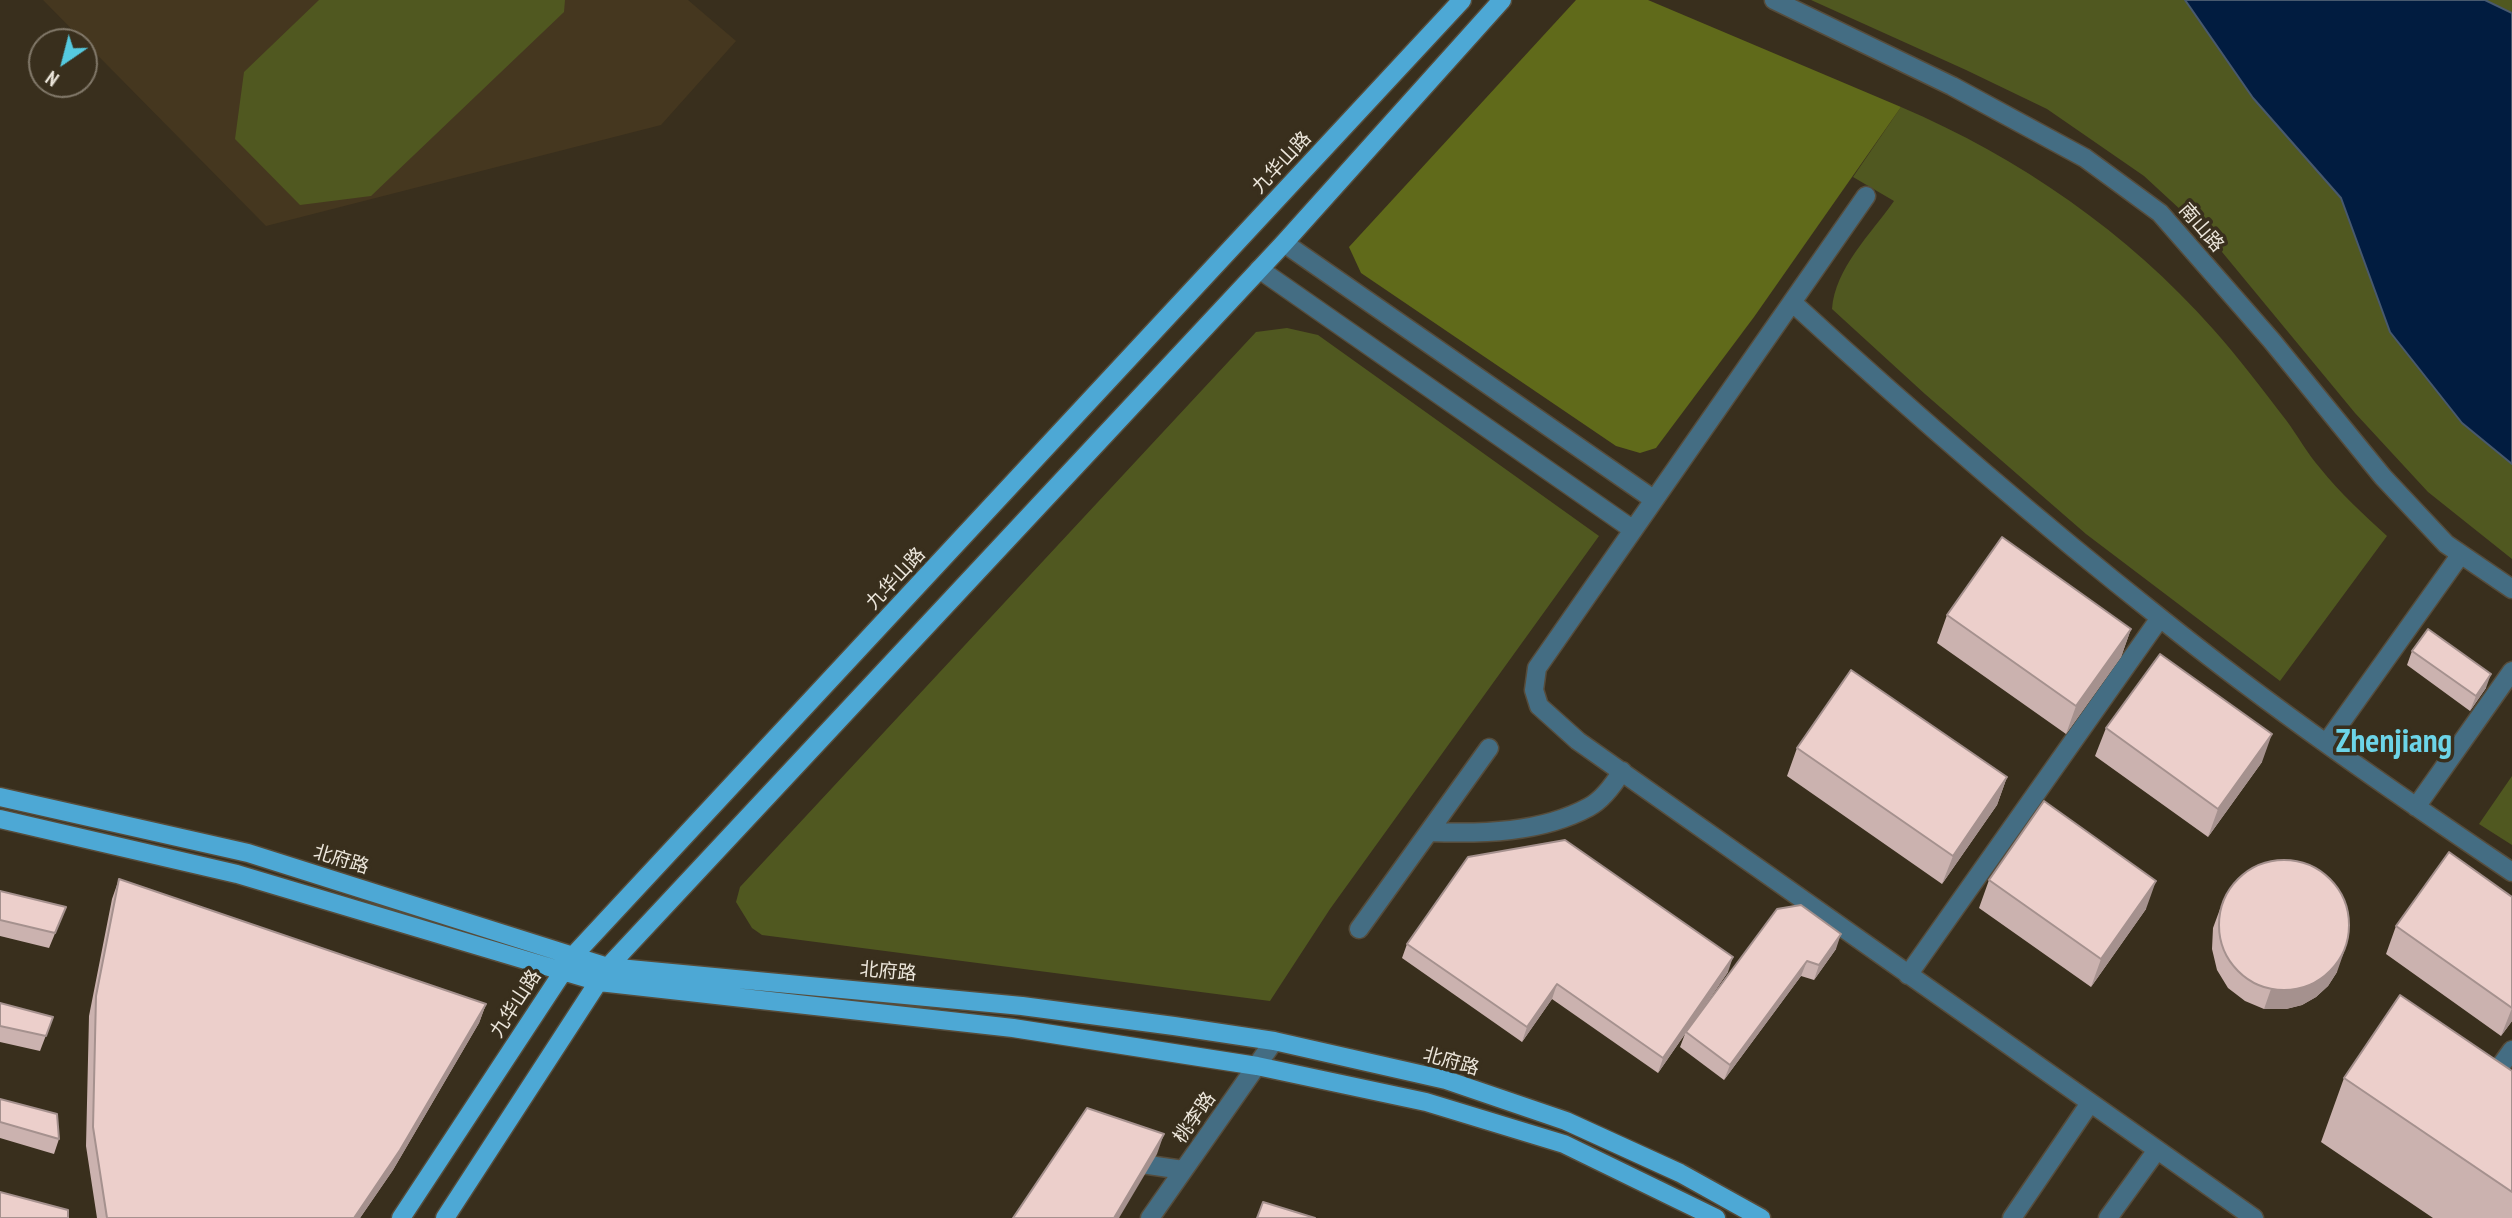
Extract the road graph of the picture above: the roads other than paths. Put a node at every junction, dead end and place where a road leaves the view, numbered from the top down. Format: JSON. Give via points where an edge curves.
{"nodes":[{"id":1,"x":1462,"y":0,"type":"edge"},
{"id":2,"x":1502,"y":0,"type":"edge"},
{"id":3,"x":1774,"y":0,"type":"edge"},
{"id":4,"x":1866,"y":196,"type":"dead end"},
{"id":5,"x":1284,"y":243,"type":"junction"},
{"id":6,"x":1259,"y":269,"type":"junction"},
{"id":7,"x":1793,"y":303,"type":"junction"},
{"id":8,"x":1653,"y":499,"type":"junction"},
{"id":9,"x":1632,"y":529,"type":"junction"},
{"id":10,"x":2461,"y":554,"type":"junction"},
{"id":11,"x":2512,"y":589,"type":"edge"},
{"id":12,"x":2160,"y":618,"type":"junction"},
{"id":13,"x":2512,"y":671,"type":"edge"},
{"id":14,"x":2328,"y":742,"type":"junction"},
{"id":15,"x":1489,"y":748,"type":"dead end"},
{"id":16,"x":1622,"y":771,"type":"junction"},
{"id":17,"x":0,"y":797,"type":"edge"},
{"id":18,"x":2416,"y":807,"type":"junction"},
{"id":19,"x":0,"y":819,"type":"edge"},
{"id":20,"x":1429,"y":832,"type":"junction"},
{"id":21,"x":2512,"y":872,"type":"edge"},
{"id":22,"x":1359,"y":929,"type":"dead end"},
{"id":23,"x":573,"y":955,"type":"junction"},
{"id":24,"x":563,"y":971,"type":"junction"},
{"id":25,"x":604,"y":974,"type":"junction"},
{"id":26,"x":1908,"y":975,"type":"junction"},
{"id":27,"x":1274,"y":1041,"type":"junction"},
{"id":28,"x":2512,"y":1050,"type":"edge"},
{"id":29,"x":1257,"y":1066,"type":"junction"},
{"id":30,"x":2483,"y":1092,"type":"edge"},
{"id":31,"x":2090,"y":1103,"type":"junction"},
{"id":32,"x":2157,"y":1150,"type":"junction"},
{"id":33,"x":1107,"y":1168,"type":"edge"},
{"id":34,"x":1183,"y":1170,"type":"junction"},
{"id":35,"x":401,"y":1218,"type":"edge"},
{"id":36,"x":445,"y":1218,"type":"edge"},
{"id":37,"x":1150,"y":1218,"type":"edge"},
{"id":38,"x":1716,"y":1218,"type":"edge"},
{"id":39,"x":1761,"y":1218,"type":"edge"},
{"id":40,"x":2012,"y":1218,"type":"edge"},
{"id":41,"x":2108,"y":1218,"type":"edge"},
{"id":42,"x":2254,"y":1218,"type":"edge"}],
"edges":[{"from":1,"to":23,"type":"main road","name":"九华山路"},
{"from":2,"to":5,"type":"main road"},
{"from":3,"to":10,"type":"street","name":"南山路","via":[[1952,86],[2085,158],[2160,213],[2383,477]]},
{"from":4,"to":7,"type":"street"},
{"from":5,"to":6,"type":"main road"},
{"from":5,"to":8,"type":"street"},
{"from":6,"to":9,"type":"street"},
{"from":6,"to":25,"type":"main road"},
{"from":7,"to":8,"type":"street"},
{"from":7,"to":12,"type":"street","via":[[1937,434]]},
{"from":8,"to":9,"type":"street"},
{"from":9,"to":16,"type":"street","via":[[1537,668],[1534,690],[1539,706],[1554,721]]},
{"from":10,"to":11,"type":"street","name":"南山路"},
{"from":10,"to":14,"type":"street"},
{"from":12,"to":14,"type":"street"},
{"from":12,"to":26,"type":"street"},
{"from":13,"to":18,"type":"street"},
{"from":14,"to":18,"type":"street"},
{"from":15,"to":20,"type":"street"},
{"from":16,"to":20,"type":"street","via":[[1591,806],[1561,818],[1493,833]]},
{"from":16,"to":26,"type":"street"},
{"from":17,"to":23,"type":"main road","name":"北府路","via":[[248,853]]},
{"from":18,"to":21,"type":"street"},
{"from":19,"to":24,"type":"main road","name":"北府路","via":[[237,874]]},
{"from":20,"to":22,"type":"street"},
{"from":23,"to":24,"type":"main road","name":"九华山路"},
{"from":23,"to":25,"type":"main road","name":"北府路"},
{"from":24,"to":25,"type":"main road","name":"北府路"},
{"from":24,"to":35,"type":"main road","name":"九华山路"},
{"from":25,"to":27,"type":"main road","name":"北府路","via":[[1022,1006]]},
{"from":25,"to":29,"type":"main road","name":"北府路","via":[[1013,1028]]},
{"from":25,"to":36,"type":"main road"},
{"from":26,"to":31,"type":"street"},
{"from":27,"to":29,"type":"street","name":"桃李路"},
{"from":27,"to":39,"type":"main road","name":"北府路","via":[[1446,1080],[1566,1121],[1681,1173]]},
{"from":28,"to":30,"type":"street"},
{"from":29,"to":34,"type":"street","name":"桃李路"},
{"from":29,"to":38,"type":"main road","name":"北府路","via":[[1426,1102],[1564,1144]]},
{"from":31,"to":32,"type":"street"},
{"from":31,"to":40,"type":"street"},
{"from":32,"to":41,"type":"street"},
{"from":32,"to":42,"type":"street"},
{"from":33,"to":34,"type":"street","via":[[1126,1162]]},
{"from":34,"to":37,"type":"street","name":"桃李路"}]}
